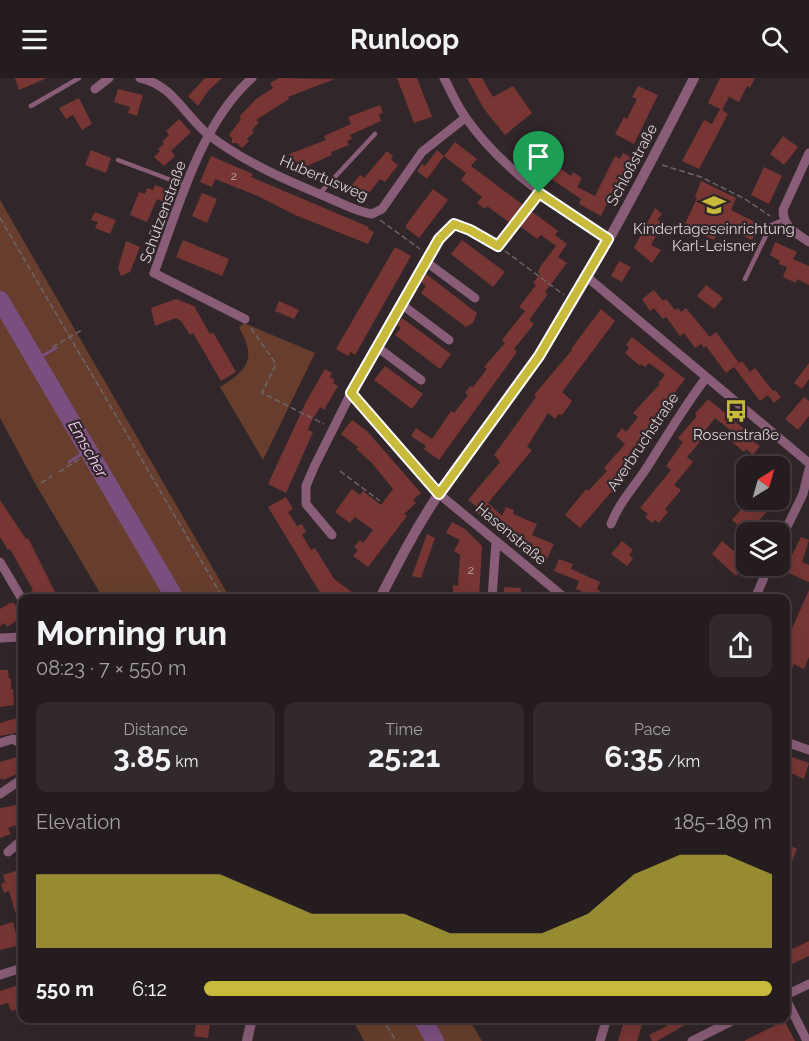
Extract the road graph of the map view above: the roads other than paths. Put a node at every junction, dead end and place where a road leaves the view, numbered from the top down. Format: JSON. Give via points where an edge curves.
{"nodes":[{"id":1,"x":79,"y":78,"type":"edge"},
{"id":2,"x":140,"y":78,"type":"edge"},
{"id":3,"x":252,"y":78,"type":"edge"},
{"id":4,"x":444,"y":78,"type":"edge"},
{"id":5,"x":694,"y":78,"type":"edge"},
{"id":6,"x":104,"y":79,"type":"edge"},
{"id":7,"x":95,"y":89,"type":"dead end"},
{"id":8,"x":31,"y":106,"type":"dead end"},
{"id":9,"x":465,"y":118,"type":"junction"},
{"id":10,"x":375,"y":134,"type":"dead end"},
{"id":11,"x":208,"y":135,"type":"junction"},
{"id":12,"x":809,"y":153,"type":"edge"},
{"id":13,"x":118,"y":160,"type":"dead end"},
{"id":14,"x":187,"y":186,"type":"junction"},
{"id":15,"x":319,"y":194,"type":"junction"},
{"id":16,"x":783,"y":220,"type":"junction"},
{"id":17,"x":608,"y":239,"type":"junction"},
{"id":18,"x":809,"y":242,"type":"edge"},
{"id":19,"x":498,"y":246,"type":"road end"},
{"id":20,"x":426,"y":258,"type":"junction"},
{"id":21,"x":586,"y":277,"type":"junction"},
{"id":22,"x":745,"y":279,"type":"dead end"},
{"id":23,"x":475,"y":298,"type":"dead end"},
{"id":24,"x":401,"y":303,"type":"junction"},
{"id":25,"x":245,"y":319,"type":"road end"},
{"id":26,"x":449,"y":340,"type":"dead end"},
{"id":27,"x":377,"y":347,"type":"junction"},
{"id":28,"x":706,"y":378,"type":"junction"},
{"id":29,"x":421,"y":380,"type":"dead end"},
{"id":30,"x":351,"y":393,"type":"junction"},
{"id":31,"x":809,"y":463,"type":"edge"},
{"id":32,"x":809,"y":468,"type":"edge"},
{"id":33,"x":439,"y":494,"type":"junction"},
{"id":34,"x":789,"y":522,"type":"edge"},
{"id":35,"x":611,"y":524,"type":"dead end"},
{"id":36,"x":332,"y":535,"type":"dead end"},
{"id":37,"x":496,"y":541,"type":"junction"},
{"id":38,"x":0,"y":562,"type":"edge"},
{"id":39,"x":765,"y":576,"type":"edge"},
{"id":40,"x":19,"y":594,"type":"edge"},
{"id":41,"x":382,"y":594,"type":"edge"},
{"id":42,"x":492,"y":594,"type":"edge"},
{"id":43,"x":560,"y":594,"type":"edge"},
{"id":44,"x":757,"y":594,"type":"edge"},
{"id":45,"x":18,"y":637,"type":"edge"},
{"id":46,"x":0,"y":638,"type":"edge"},
{"id":47,"x":18,"y":742,"type":"edge"},
{"id":48,"x":0,"y":743,"type":"edge"},
{"id":49,"x":790,"y":743,"type":"edge"},
{"id":50,"x":809,"y":750,"type":"edge"},
{"id":51,"x":18,"y":782,"type":"edge"},
{"id":52,"x":0,"y":794,"type":"edge"},
{"id":53,"x":18,"y":843,"type":"edge"},
{"id":54,"x":8,"y":852,"type":"dead end"},
{"id":55,"x":18,"y":969,"type":"edge"},
{"id":56,"x":0,"y":975,"type":"edge"},
{"id":57,"x":809,"y":984,"type":"edge"},
{"id":58,"x":790,"y":995,"type":"edge"},
{"id":59,"x":790,"y":1005,"type":"edge"},
{"id":60,"x":251,"y":1023,"type":"edge"},
{"id":61,"x":605,"y":1023,"type":"edge"},
{"id":62,"x":728,"y":1023,"type":"edge"},
{"id":63,"x":247,"y":1041,"type":"edge"},
{"id":64,"x":600,"y":1041,"type":"edge"},
{"id":65,"x":692,"y":1041,"type":"edge"},
{"id":66,"x":807,"y":1041,"type":"edge"}],
"edges":[{"from":1,"to":8,"type":"lane"},
{"from":2,"to":11,"type":"street","via":[[158,84],[172,95]]},
{"from":3,"to":11,"type":"street","name":"Schützenstraße","via":[[233,97]]},
{"from":4,"to":9,"type":"street"},
{"from":5,"to":17,"type":"street","name":"Schloßstraße"},
{"from":6,"to":7,"type":"street"},
{"from":9,"to":15,"type":"street","name":"Hubertusweg","via":[[422,152],[382,209],[372,214]]},
{"from":9,"to":17,"type":"street","via":[[511,170]]},
{"from":10,"to":15,"type":"lane"},
{"from":11,"to":14,"type":"street","name":"Schützenstraße"},
{"from":11,"to":15,"type":"street","name":"Hubertusweg","via":[[251,162]]},
{"from":12,"to":16,"type":"street","via":[[783,210]]},
{"from":13,"to":14,"type":"lane"},
{"from":14,"to":25,"type":"street","name":"Schützenstraße","via":[[154,273]]},
{"from":16,"to":18,"type":"street"},
{"from":16,"to":22,"type":"lane","via":[[771,225]]},
{"from":17,"to":21,"type":"street","name":"Schloßstraße"},
{"from":19,"to":20,"type":"street","via":[[454,224]]},
{"from":20,"to":23,"type":"street"},
{"from":20,"to":24,"type":"street"},
{"from":21,"to":28,"type":"street"},
{"from":21,"to":33,"type":"street","name":"Schloßstraße","via":[[539,356]]},
{"from":24,"to":26,"type":"street"},
{"from":24,"to":27,"type":"street"},
{"from":27,"to":29,"type":"street"},
{"from":27,"to":30,"type":"street"},
{"from":28,"to":31,"type":"street"},
{"from":28,"to":35,"type":"street","name":"Averbruchstraße","via":[[618,506]]},
{"from":30,"to":33,"type":"street","name":"Hasenstraße"},
{"from":30,"to":36,"type":"street","via":[[306,486],[306,504]]},
{"from":32,"to":34,"type":"street","via":[[803,494]]},
{"from":33,"to":37,"type":"street","name":"Hasenstraße"},
{"from":33,"to":41,"type":"street","name":"Schloßstraße"},
{"from":37,"to":42,"type":"street"},
{"from":37,"to":43,"type":"street","name":"Hasenstraße"},
{"from":38,"to":40,"type":"street"},
{"from":39,"to":44,"type":"street"},
{"from":45,"to":46,"type":"street"},
{"from":47,"to":48,"type":"street","via":[[13,739]]},
{"from":49,"to":50,"type":"street"},
{"from":51,"to":52,"type":"street"},
{"from":53,"to":54,"type":"street"},
{"from":55,"to":56,"type":"street"},
{"from":57,"to":58,"type":"street"},
{"from":59,"to":66,"type":"street"},
{"from":60,"to":63,"type":"street"},
{"from":61,"to":64,"type":"street"},
{"from":62,"to":65,"type":"street"}]}
